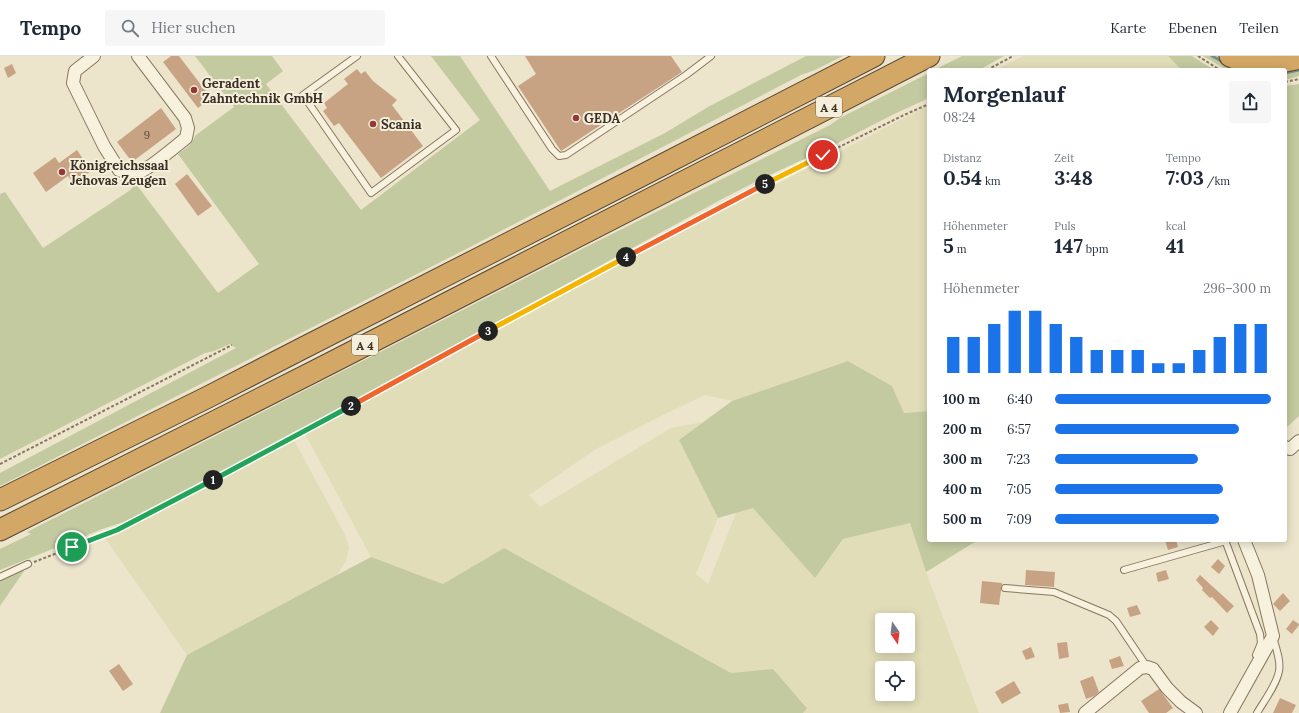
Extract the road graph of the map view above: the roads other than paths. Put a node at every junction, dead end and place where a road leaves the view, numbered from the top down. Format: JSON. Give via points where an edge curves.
{"nodes":[{"id":1,"x":94,"y":56,"type":"edge"},
{"id":2,"x":138,"y":56,"type":"edge"},
{"id":3,"x":357,"y":56,"type":"edge"},
{"id":4,"x":398,"y":56,"type":"edge"},
{"id":5,"x":491,"y":56,"type":"edge"},
{"id":6,"x":711,"y":56,"type":"edge"},
{"id":7,"x":874,"y":56,"type":"edge"},
{"id":8,"x":929,"y":56,"type":"edge"},
{"id":9,"x":1230,"y":56,"type":"edge"},
{"id":10,"x":1282,"y":58,"type":"edge"},
{"id":11,"x":0,"y":500,"type":"edge"},
{"id":12,"x":0,"y":530,"type":"edge"},
{"id":13,"x":1218,"y":542,"type":"edge"},
{"id":14,"x":1226,"y":542,"type":"edge"},
{"id":15,"x":1245,"y":542,"type":"edge"},
{"id":16,"x":28,"y":564,"type":"road end"},
{"id":17,"x":1124,"y":570,"type":"dead end"},
{"id":18,"x":0,"y":577,"type":"edge"},
{"id":19,"x":1005,"y":588,"type":"dead end"},
{"id":20,"x":1273,"y":636,"type":"junction"},
{"id":21,"x":1147,"y":667,"type":"junction"},
{"id":22,"x":1085,"y":713,"type":"edge"},
{"id":23,"x":1196,"y":713,"type":"edge"},
{"id":24,"x":1225,"y":713,"type":"edge"},
{"id":25,"x":1230,"y":713,"type":"edge"},
{"id":26,"x":1257,"y":713,"type":"edge"}],
"edges":[{"from":1,"to":2,"type":"street","via":[[75,71],[73,83],[104,146],[119,170],[138,174],[186,138],[188,128],[185,118]]},
{"from":3,"to":4,"type":"lane","via":[[303,95],[371,193],[456,130]]},
{"from":5,"to":6,"type":"lane","via":[[559,156],[566,155]]},
{"from":7,"to":11,"type":"highway","number":"A 4","via":[[208,397]]},
{"from":8,"to":12,"type":"highway","number":"A 4"},
{"from":9,"to":10,"type":"highway","via":[[1267,63]]},
{"from":13,"to":17,"type":"lane"},
{"from":14,"to":24,"type":"lane","via":[[1262,642]]},
{"from":15,"to":20,"type":"street","via":[[1258,575]]},
{"from":16,"to":18,"type":"lane"},
{"from":19,"to":21,"type":"lane","via":[[1054,592],[1109,615],[1116,621]]},
{"from":20,"to":25,"type":"street"},
{"from":20,"to":26,"type":"lane","via":[[1279,671]]},
{"from":21,"to":22,"type":"street","via":[[1140,668]]},
{"from":21,"to":23,"type":"street","via":[[1153,669],[1167,688]]}]}
